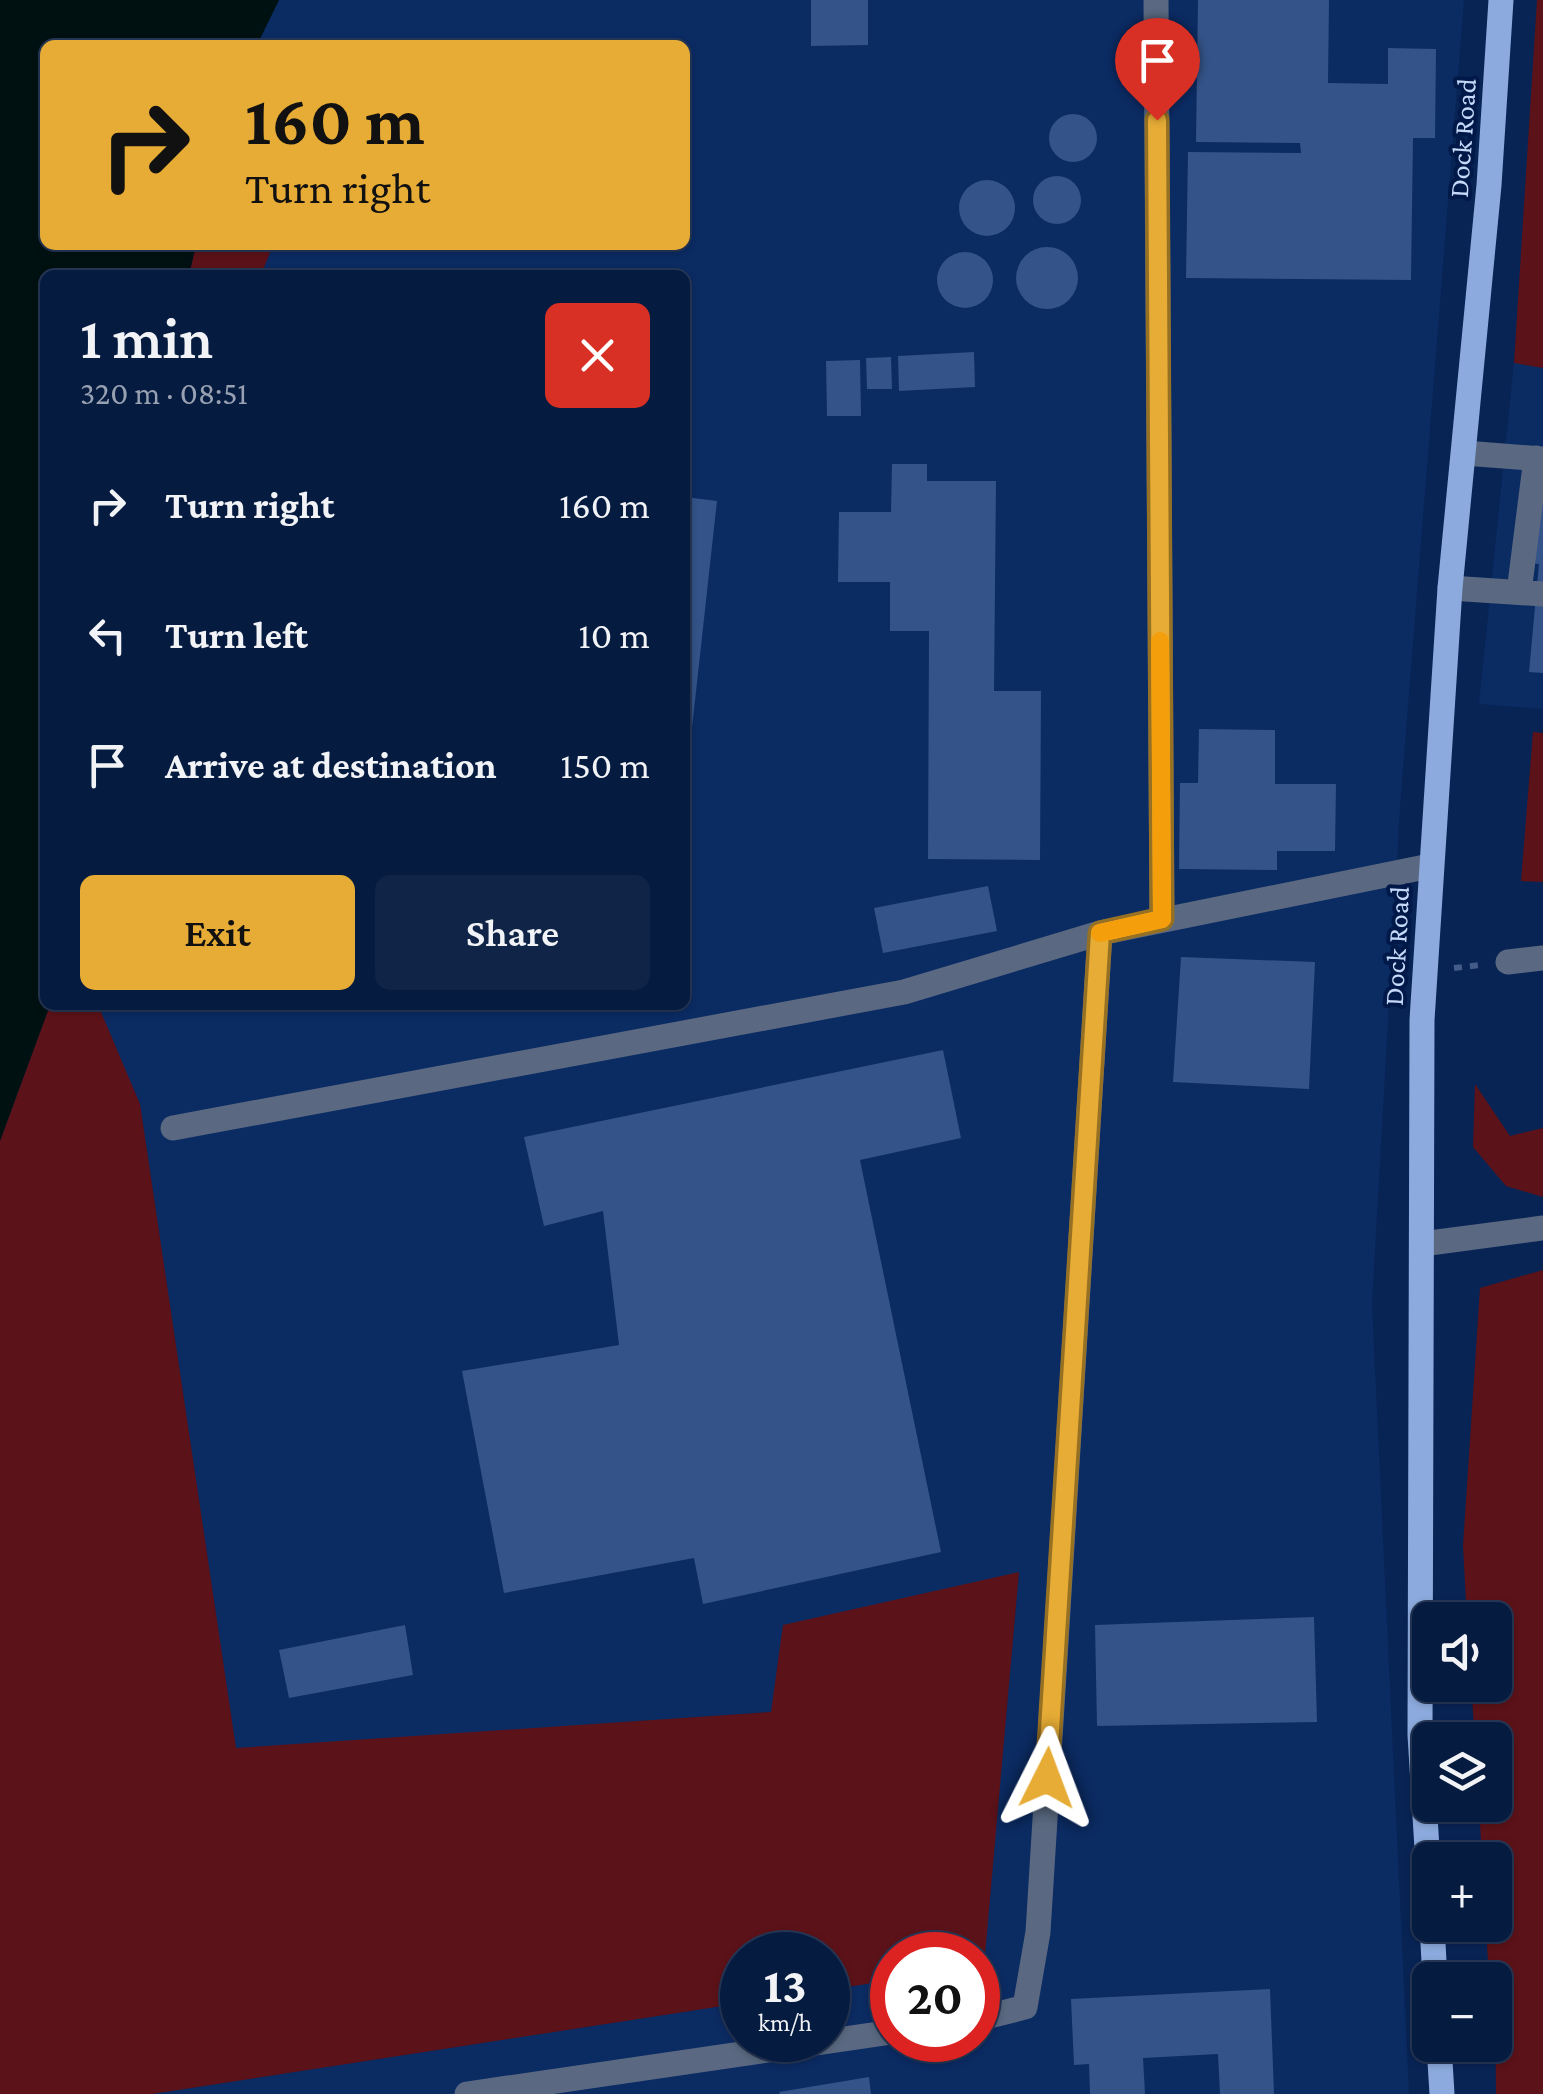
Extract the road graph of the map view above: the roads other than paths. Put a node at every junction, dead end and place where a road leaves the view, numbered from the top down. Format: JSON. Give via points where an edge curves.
{"nodes":[{"id":1,"x":1156,"y":0,"type":"edge"},
{"id":2,"x":1501,"y":0,"type":"edge"},
{"id":3,"x":1464,"y":453,"type":"junction"},
{"id":4,"x":1540,"y":458,"type":"edge"},
{"id":5,"x":1450,"y":588,"type":"junction"},
{"id":6,"x":1531,"y":593,"type":"edge"},
{"id":7,"x":1430,"y":866,"type":"junction"},
{"id":8,"x":1162,"y":919,"type":"junction"},
{"id":9,"x":1100,"y":933,"type":"junction"},
{"id":10,"x":1543,"y":958,"type":"edge"},
{"id":11,"x":1508,"y":962,"type":"road end"},
{"id":12,"x":173,"y":1128,"type":"dead end"},
{"id":13,"x":1543,"y":1228,"type":"edge"},
{"id":14,"x":1422,"y":1244,"type":"junction"},
{"id":15,"x":1427,"y":1842,"type":"edge"},
{"id":16,"x":1000,"y":2014,"type":"edge"},
{"id":17,"x":870,"y":2035,"type":"edge"},
{"id":18,"x":1440,"y":2062,"type":"edge"},
{"id":19,"x":467,"y":2094,"type":"edge"},
{"id":20,"x":1442,"y":2094,"type":"edge"}],
"edges":[{"from":1,"to":8,"type":"street"},
{"from":2,"to":3,"type":"main road","name":"Dock Road"},
{"from":3,"to":4,"type":"street"},
{"from":3,"to":5,"type":"main road","name":"Dock Road"},
{"from":4,"to":6,"type":"street"},
{"from":5,"to":6,"type":"street"},
{"from":5,"to":7,"type":"main road","name":"Dock Road"},
{"from":7,"to":8,"type":"street"},
{"from":7,"to":14,"type":"main road","name":"Dock Road"},
{"from":8,"to":9,"type":"street"},
{"from":9,"to":12,"type":"street","via":[[904,992]]},
{"from":9,"to":16,"type":"street","via":[[1038,1932],[1024,2007]]},
{"from":10,"to":11,"type":"street"},
{"from":13,"to":14,"type":"street"},
{"from":14,"to":15,"type":"main road","name":"Dock Road","via":[[1420,1735]]},
{"from":17,"to":19,"type":"street"},
{"from":18,"to":20,"type":"main road"}]}
